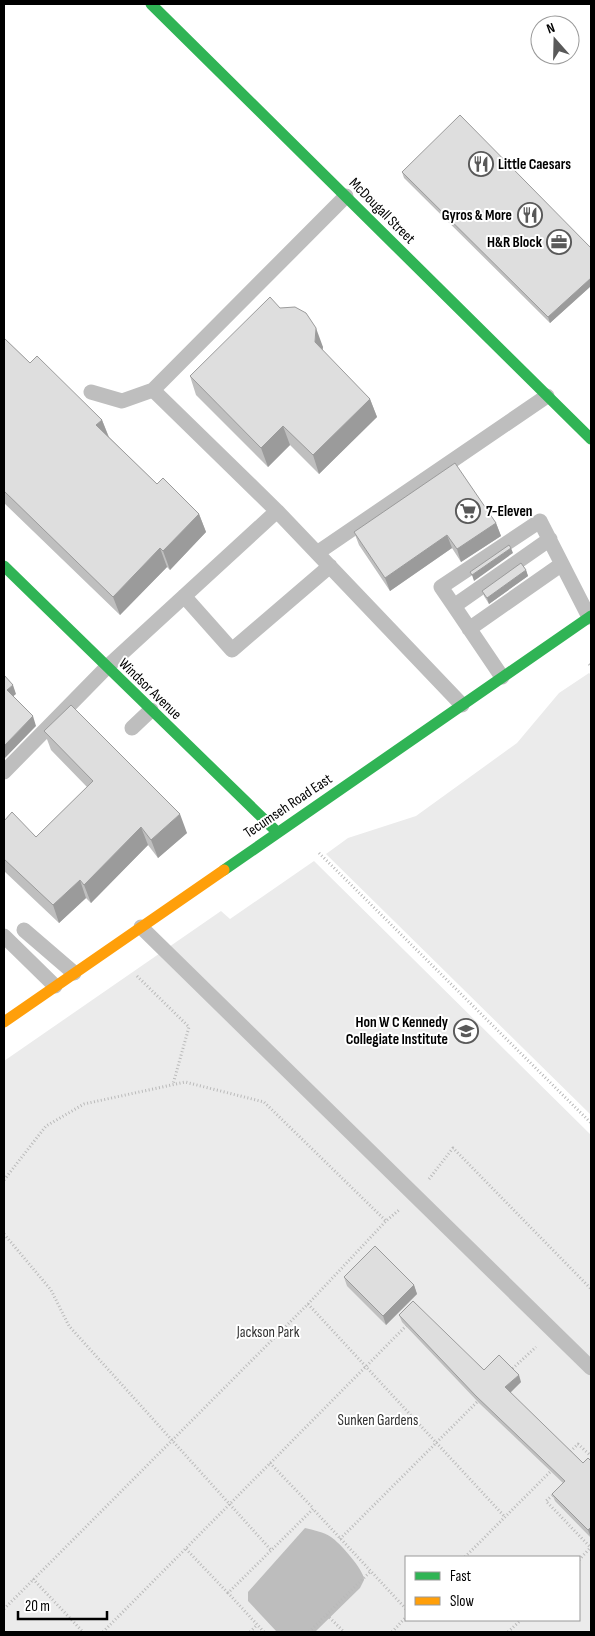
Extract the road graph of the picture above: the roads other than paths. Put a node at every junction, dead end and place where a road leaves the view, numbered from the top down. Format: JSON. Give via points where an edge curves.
{"nodes":[{"id":1,"x":151,"y":4,"type":"edge"},
{"id":2,"x":346,"y":196,"type":"junction"},
{"id":3,"x":153,"y":390,"type":"junction"},
{"id":4,"x":91,"y":392,"type":"dead end"},
{"id":5,"x":548,"y":396,"type":"junction"},
{"id":6,"x":591,"y":439,"type":"edge"},
{"id":7,"x":277,"y":511,"type":"junction"},
{"id":8,"x":550,"y":540,"type":"junction"},
{"id":9,"x":317,"y":552,"type":"junction"},
{"id":10,"x":562,"y":564,"type":"junction"},
{"id":11,"x":4,"y":566,"type":"edge"},
{"id":12,"x":330,"y":566,"type":"junction"},
{"id":13,"x":184,"y":596,"type":"junction"},
{"id":14,"x":454,"y":606,"type":"junction"},
{"id":15,"x":590,"y":617,"type":"edge"},
{"id":16,"x":469,"y":629,"type":"junction"},
{"id":17,"x":107,"y":666,"type":"junction"},
{"id":18,"x":502,"y":677,"type":"junction"},
{"id":19,"x":462,"y":705,"type":"junction"},
{"id":20,"x":151,"y":710,"type":"junction"},
{"id":21,"x":132,"y":728,"type":"dead end"},
{"id":22,"x":4,"y":772,"type":"edge"},
{"id":23,"x":277,"y":832,"type":"junction"},
{"id":24,"x":141,"y":927,"type":"junction"},
{"id":25,"x":24,"y":930,"type":"dead end"},
{"id":26,"x":4,"y":936,"type":"edge"},
{"id":27,"x":74,"y":973,"type":"junction"},
{"id":28,"x":55,"y":986,"type":"junction"},
{"id":29,"x":4,"y":1022,"type":"edge"},
{"id":30,"x":591,"y":1368,"type":"edge"}],
"edges":[{"from":1,"to":2,"type":"street","name":"McDougall Street"},
{"from":2,"to":3,"type":"lane"},
{"from":2,"to":5,"type":"street","name":"McDougall Street"},
{"from":3,"to":4,"type":"lane","via":[[122,401]]},
{"from":3,"to":7,"type":"lane"},
{"from":5,"to":6,"type":"street","name":"McDougall Street"},
{"from":5,"to":9,"type":"lane"},
{"from":7,"to":9,"type":"lane"},
{"from":7,"to":13,"type":"lane"},
{"from":8,"to":10,"type":"lane"},
{"from":8,"to":14,"type":"lane"},
{"from":8,"to":14,"type":"lane","via":[[540,521],[441,588]]},
{"from":9,"to":12,"type":"lane"},
{"from":10,"to":15,"type":"lane"},
{"from":10,"to":16,"type":"lane"},
{"from":11,"to":17,"type":"street","name":"Windsor Avenue"},
{"from":12,"to":13,"type":"lane","via":[[232,650]]},
{"from":12,"to":19,"type":"lane"},
{"from":13,"to":17,"type":"lane"},
{"from":14,"to":16,"type":"lane"},
{"from":15,"to":18,"type":"street","name":"Tecumseh Road East"},
{"from":16,"to":18,"type":"lane"},
{"from":17,"to":20,"type":"street","name":"Windsor Avenue"},
{"from":17,"to":22,"type":"lane"},
{"from":18,"to":19,"type":"street","name":"Tecumseh Road East"},
{"from":19,"to":23,"type":"street","name":"Tecumseh Road East"},
{"from":20,"to":21,"type":"lane"},
{"from":20,"to":23,"type":"street","name":"Windsor Avenue"},
{"from":23,"to":24,"type":"street","name":"Tecumseh Road East"},
{"from":24,"to":27,"type":"street","name":"Tecumseh Road East"},
{"from":24,"to":30,"type":"lane"},
{"from":25,"to":27,"type":"lane"},
{"from":26,"to":28,"type":"lane"},
{"from":27,"to":28,"type":"street","name":"Tecumseh Road East"},
{"from":28,"to":29,"type":"street","name":"Tecumseh Road East"}]}
